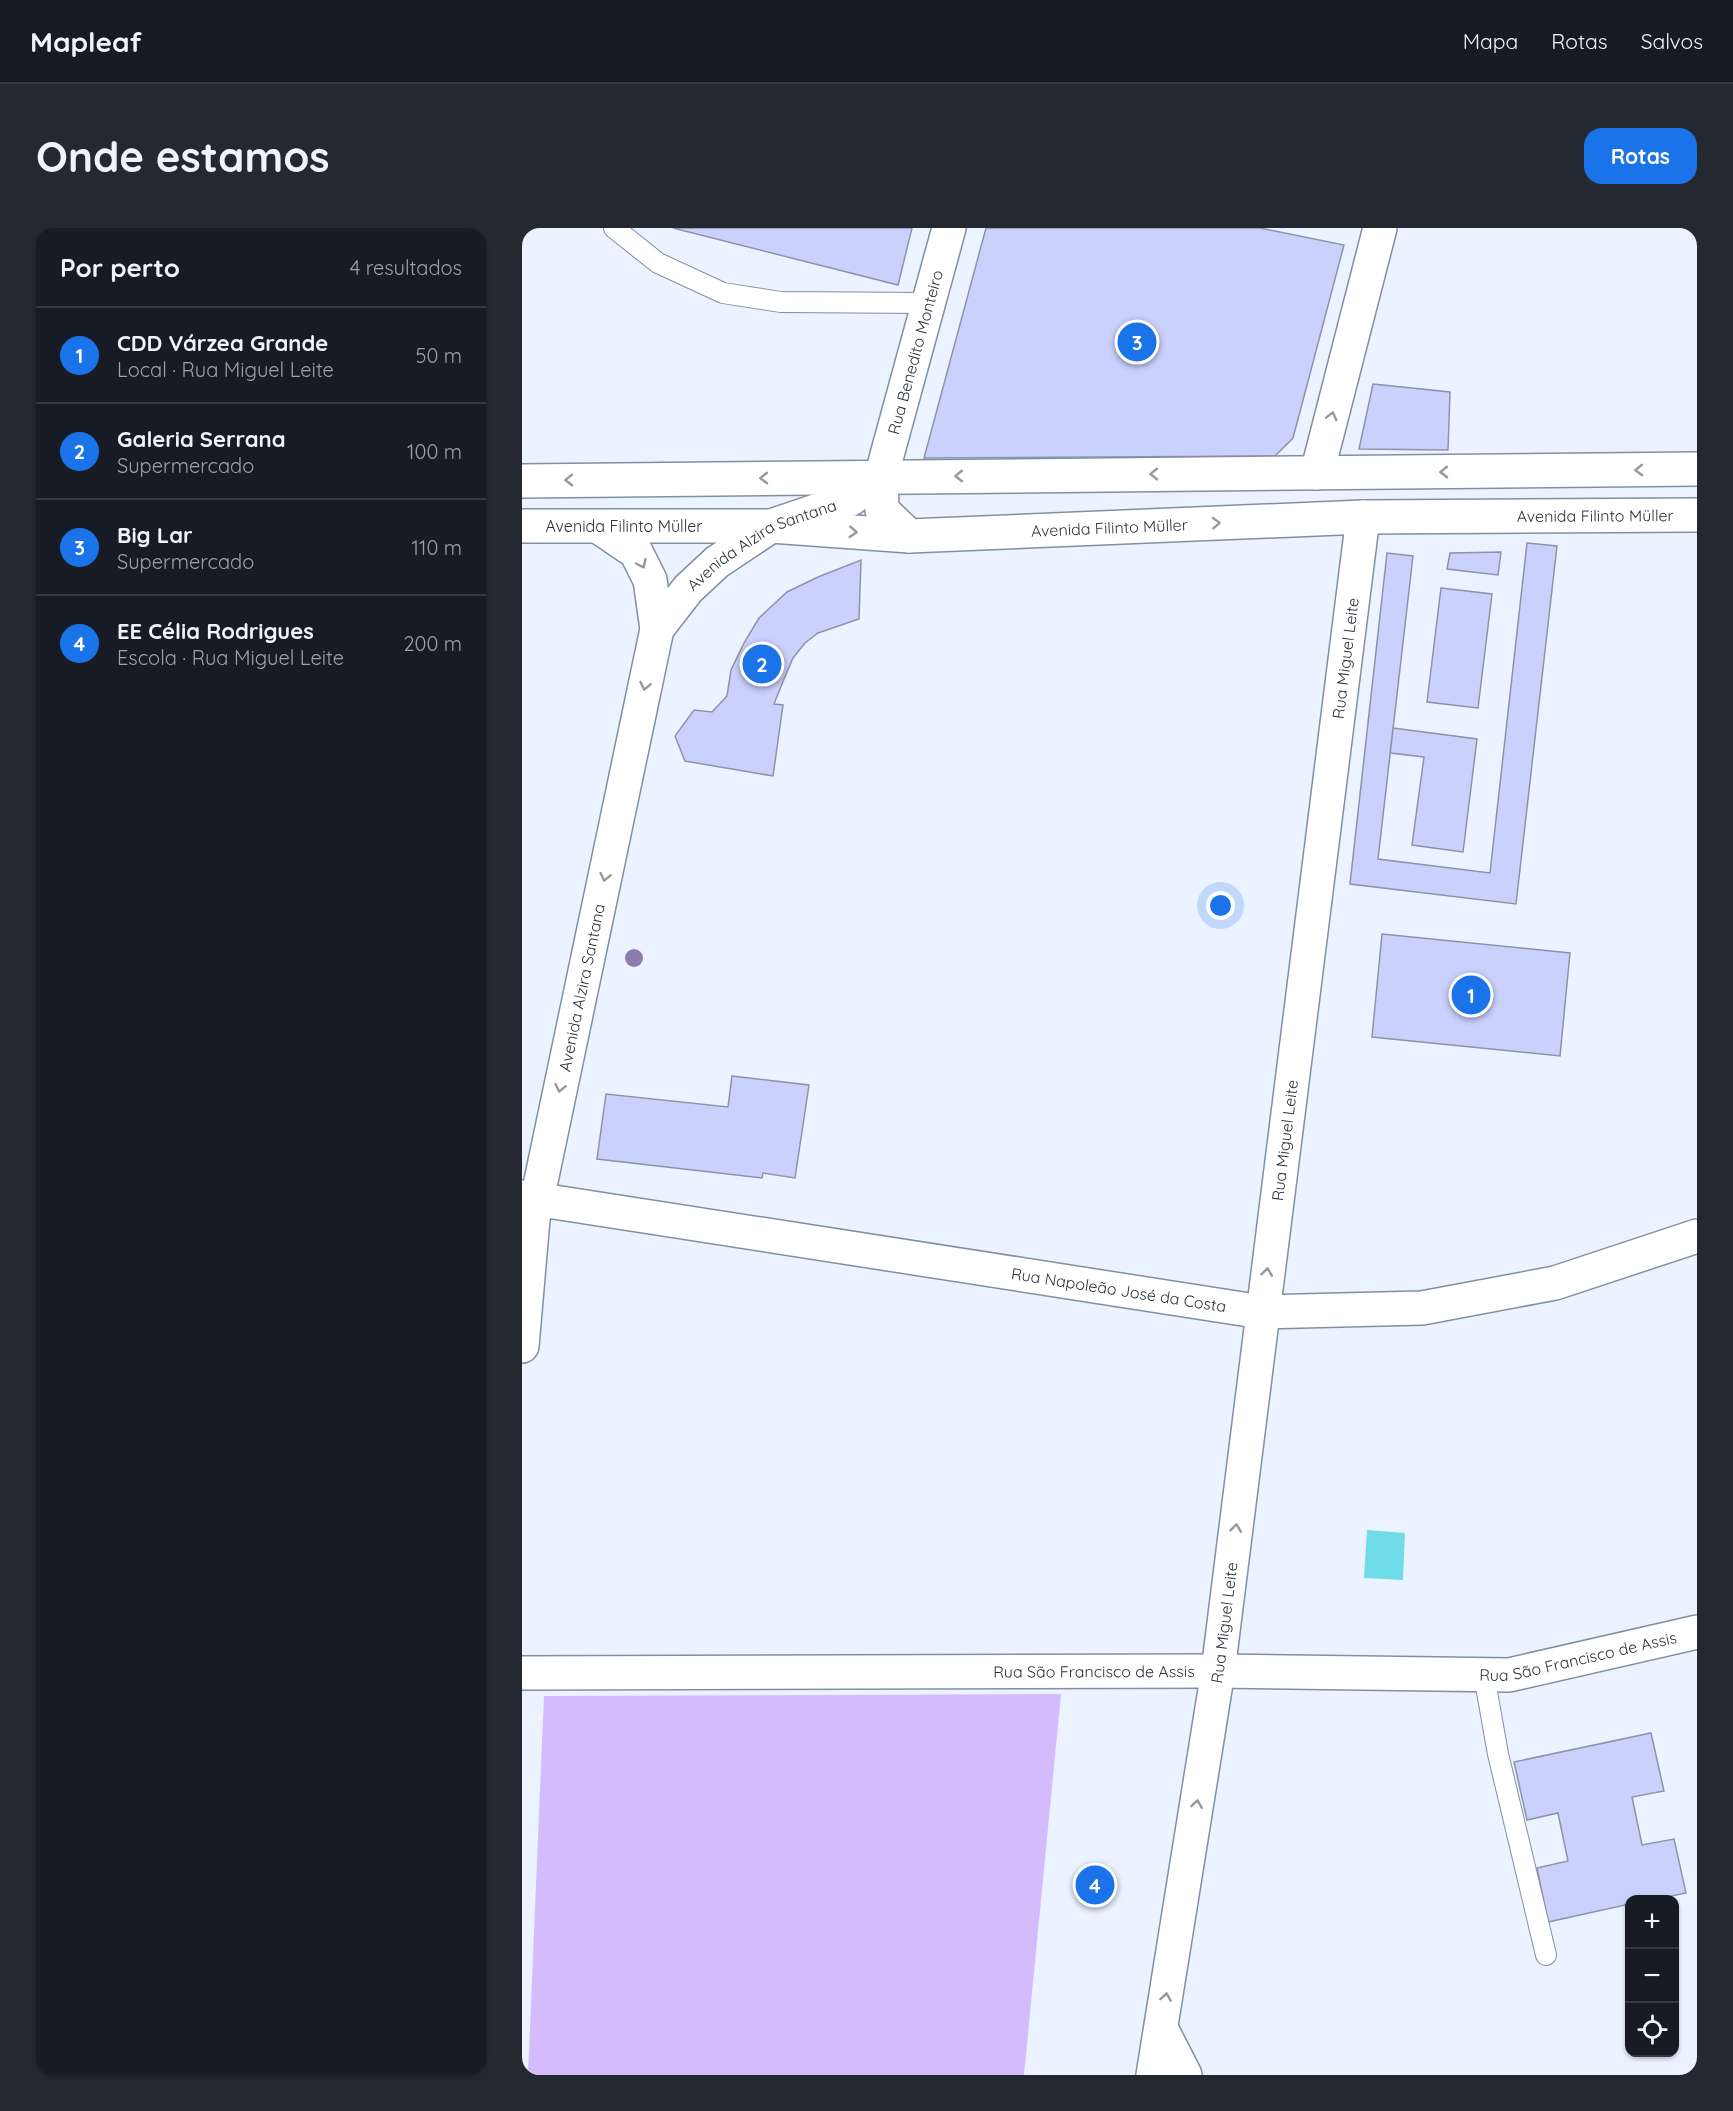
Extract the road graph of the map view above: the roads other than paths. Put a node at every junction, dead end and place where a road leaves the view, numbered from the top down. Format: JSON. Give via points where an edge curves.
{"nodes":[{"id":1,"x":614,"y":228,"type":"edge"},
{"id":2,"x":949,"y":228,"type":"edge"},
{"id":3,"x":1380,"y":228,"type":"edge"},
{"id":4,"x":928,"y":303,"type":"junction"},
{"id":5,"x":1697,"y":469,"type":"edge"},
{"id":6,"x":1317,"y":473,"type":"junction"},
{"id":7,"x":881,"y":477,"type":"junction"},
{"id":8,"x":522,"y":481,"type":"edge"},
{"id":9,"x":1697,"y":515,"type":"edge"},
{"id":10,"x":1363,"y":517,"type":"junction"},
{"id":11,"x":522,"y":526,"type":"edge"},
{"id":12,"x":771,"y":526,"type":"junction"},
{"id":13,"x":599,"y":527,"type":"junction"},
{"id":14,"x":909,"y":536,"type":"junction"},
{"id":15,"x":657,"y":629,"type":"junction"},
{"id":16,"x":529,"y":1197,"type":"edge"},
{"id":17,"x":1697,"y":1236,"type":"edge"},
{"id":18,"x":1262,"y":1312,"type":"junction"},
{"id":19,"x":522,"y":1346,"type":"edge"},
{"id":20,"x":1697,"y":1632,"type":"edge"},
{"id":21,"x":1218,"y":1671,"type":"junction"},
{"id":22,"x":522,"y":1673,"type":"edge"},
{"id":23,"x":1484,"y":1675,"type":"junction"},
{"id":24,"x":1546,"y":1955,"type":"dead end"},
{"id":25,"x":1161,"y":2028,"type":"junction"},
{"id":26,"x":1153,"y":2075,"type":"edge"},
{"id":27,"x":1185,"y":2075,"type":"edge"}],
"edges":[{"from":1,"to":4,"type":"lane","via":[[658,263],[723,293],[781,302]]},
{"from":2,"to":4,"type":"main road","name":"Rua Benedito Monteiro"},
{"from":6,"to":3,"type":"main road","one_way":true},
{"from":4,"to":7,"type":"main road","name":"Rua Benedito Monteiro"},
{"from":5,"to":6,"type":"main road","one_way":true},
{"from":6,"to":7,"type":"main road","one_way":true},
{"from":6,"to":10,"type":"main road"},
{"from":7,"to":8,"type":"main road","one_way":true},
{"from":7,"to":12,"type":"main road","name":"Avenida Alzira Santana","via":[[851,499]]},
{"from":7,"to":14,"type":"main road","name":"Rua Benedito Monteiro","via":[[882,510]]},
{"from":9,"to":10,"type":"main road","name":"Avenida Filinto Müller"},
{"from":14,"to":10,"type":"main road","name":"Avenida Filinto Müller","one_way":true},
{"from":18,"to":10,"type":"main road","name":"Rua Miguel Leite","one_way":true},
{"from":11,"to":13,"type":"main road","name":"Avenida Filinto Müller"},
{"from":12,"to":13,"type":"main road","name":"Avenida Filinto Müller"},
{"from":12,"to":14,"type":"main road","name":"Avenida Filinto Müller","one_way":true},
{"from":12,"to":15,"type":"main road","name":"Avenida Alzira Santana","via":[[717,562],[688,589]]},
{"from":13,"to":15,"type":"main road","name":"Avenida Alzira Santana","one_way":true,"via":[[636,552],[650,580]]},
{"from":15,"to":16,"type":"main road","name":"Avenida Alzira Santana","one_way":true},
{"from":16,"to":18,"type":"main road","name":"Rua Napoleão José da Costa"},
{"from":16,"to":19,"type":"main road","name":"Avenida Alzira Santana","via":[[533,1219]]},
{"from":17,"to":18,"type":"main road","name":"Rua Napoleão José da Costa","via":[[1555,1283],[1422,1308]]},
{"from":21,"to":18,"type":"main road","name":"Rua Miguel Leite","one_way":true},
{"from":20,"to":23,"type":"main road","name":"Rua São Francisco de Assis","via":[[1509,1676]]},
{"from":21,"to":22,"type":"main road","name":"Rua São Francisco de Assis"},
{"from":21,"to":23,"type":"main road","name":"Rua São Francisco de Assis"},
{"from":25,"to":21,"type":"main road","name":"Rua Miguel Leite","one_way":true},
{"from":23,"to":24,"type":"lane","via":[[1498,1754]]},
{"from":25,"to":26,"type":"main road","name":"Rua Miguel Leite"},
{"from":25,"to":27,"type":"main road"}]}
